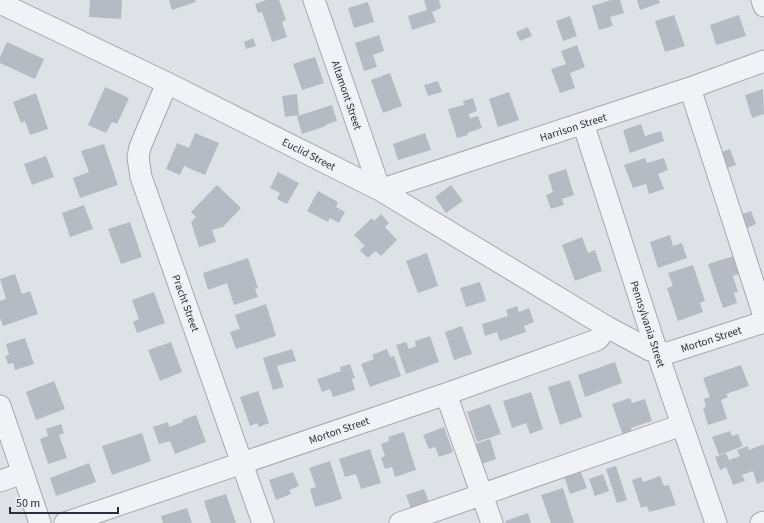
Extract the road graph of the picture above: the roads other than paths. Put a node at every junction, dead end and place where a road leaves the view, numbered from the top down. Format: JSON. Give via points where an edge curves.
{"nodes":[{"id":1,"x":314,"y":0,"type":"edge"},
{"id":2,"x":762,"y":0,"type":"edge"},
{"id":3,"x":0,"y":3,"type":"edge"},
{"id":4,"x":764,"y":6,"type":"edge"},
{"id":5,"x":764,"y":61,"type":"edge"},
{"id":6,"x":167,"y":83,"type":"junction"},
{"id":7,"x":690,"y":88,"type":"junction"},
{"id":8,"x":583,"y":123,"type":"junction"},
{"id":9,"x":380,"y":190,"type":"junction"},
{"id":10,"x":764,"y":316,"type":"edge"},
{"id":11,"x":764,"y":322,"type":"edge"},
{"id":12,"x":607,"y":327,"type":"junction"},
{"id":13,"x":657,"y":352,"type":"junction"},
{"id":14,"x":446,"y":394,"type":"junction"},
{"id":15,"x":0,"y":406,"type":"edge"},
{"id":16,"x":682,"y":425,"type":"junction"},
{"id":17,"x":242,"y":463,"type":"junction"},
{"id":18,"x":23,"y":473,"type":"junction"},
{"id":19,"x":0,"y":481,"type":"edge"},
{"id":20,"x":482,"y":495,"type":"junction"},
{"id":21,"x":764,"y":522,"type":"edge"},
{"id":22,"x":40,"y":523,"type":"edge"},
{"id":23,"x":65,"y":523,"type":"edge"},
{"id":24,"x":263,"y":523,"type":"edge"},
{"id":25,"x":400,"y":523,"type":"edge"},
{"id":26,"x":492,"y":523,"type":"edge"},
{"id":27,"x":716,"y":523,"type":"edge"},
{"id":28,"x":761,"y":523,"type":"edge"}],
"edges":[{"from":1,"to":9,"type":"street","name":"Altamont Street"},
{"from":2,"to":4,"type":"street"},
{"from":3,"to":6,"type":"street","name":"Euclid Street"},
{"from":5,"to":7,"type":"street","name":"Harrison Street"},
{"from":6,"to":9,"type":"street","name":"Euclid Street"},
{"from":6,"to":17,"type":"street","name":"Pracht Street","via":[[140,147],[138,157],[141,177]]},
{"from":7,"to":8,"type":"street","name":"Harrison Street"},
{"from":7,"to":10,"type":"street"},
{"from":8,"to":9,"type":"street","name":"Harrison Street"},
{"from":8,"to":13,"type":"street","name":"Pennsylvania Street"},
{"from":9,"to":12,"type":"street","name":"Euclid Street"},
{"from":11,"to":13,"type":"street","name":"Morton Street","via":[[668,353]]},
{"from":12,"to":13,"type":"street","name":"Euclid Street"},
{"from":12,"to":14,"type":"street","name":"Morton Street","via":[[598,340]]},
{"from":13,"to":16,"type":"street","name":"Pennsylvania Street"},
{"from":14,"to":17,"type":"street","name":"Morton Street"},
{"from":14,"to":20,"type":"street"},
{"from":15,"to":18,"type":"street"},
{"from":16,"to":20,"type":"street"},
{"from":16,"to":27,"type":"street","name":"Pennsylvania Street"},
{"from":17,"to":23,"type":"street","name":"Morton Street"},
{"from":17,"to":24,"type":"street","name":"Pracht Street"},
{"from":18,"to":19,"type":"street"},
{"from":18,"to":22,"type":"street"},
{"from":20,"to":25,"type":"street"},
{"from":20,"to":26,"type":"street"},
{"from":21,"to":28,"type":"street"}]}
